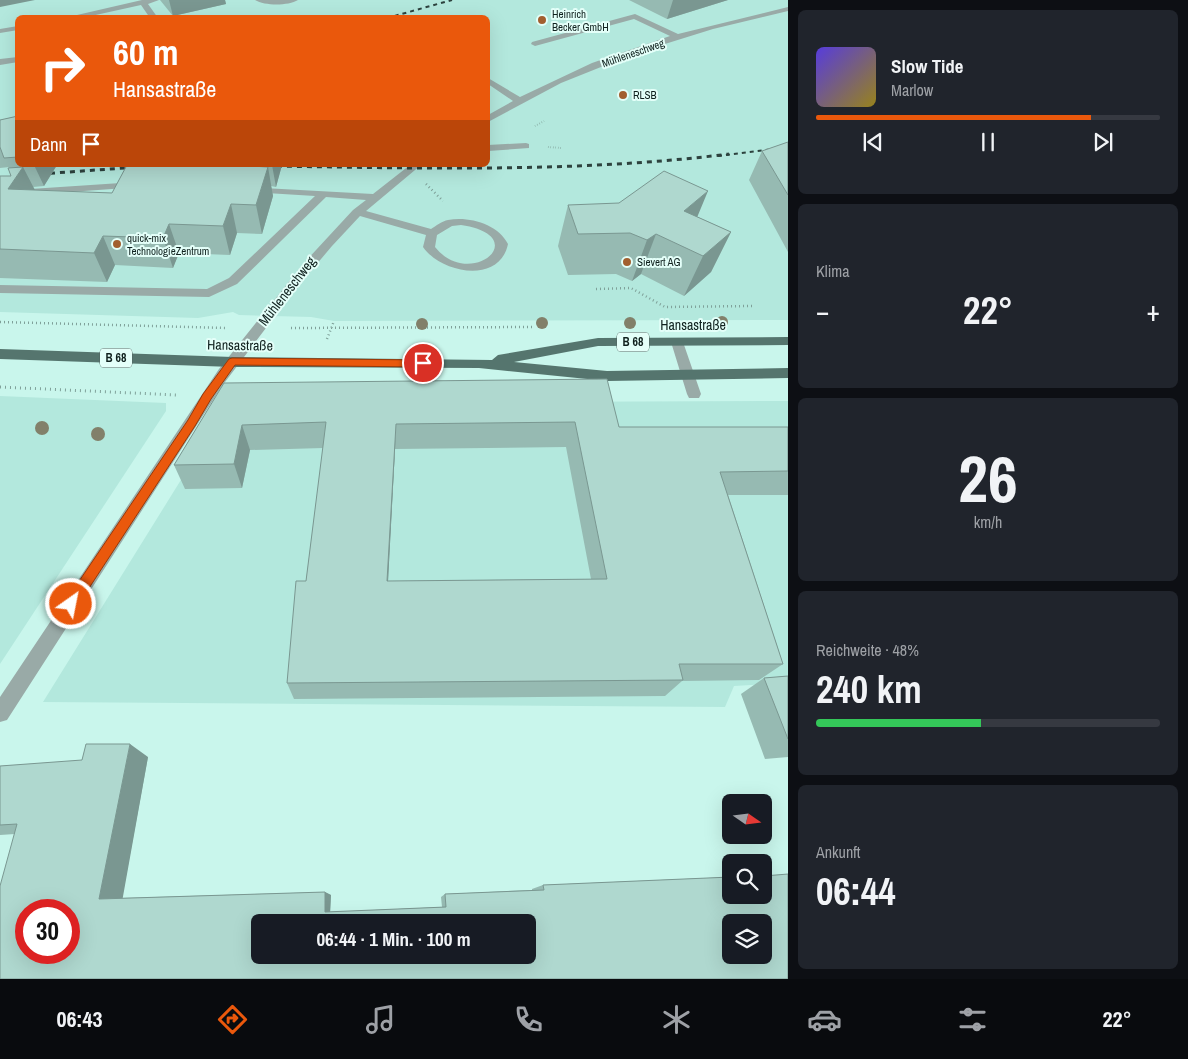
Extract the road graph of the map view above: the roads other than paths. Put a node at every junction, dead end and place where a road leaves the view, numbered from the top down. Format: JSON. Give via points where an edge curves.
{"nodes":[{"id":1,"x":155,"y":0,"type":"edge"},
{"id":2,"x":259,"y":0,"type":"edge"},
{"id":3,"x":294,"y":0,"type":"edge"},
{"id":4,"x":143,"y":2,"type":"junction"},
{"id":5,"x":760,"y":7,"type":"dead end"},
{"id":6,"x":788,"y":9,"type":"edge"},
{"id":7,"x":770,"y":13,"type":"junction"},
{"id":8,"x":82,"y":15,"type":"edge"},
{"id":9,"x":152,"y":15,"type":"edge"},
{"id":10,"x":15,"y":28,"type":"edge"},
{"id":11,"x":0,"y":31,"type":"edge"},
{"id":12,"x":678,"y":37,"type":"junction"},
{"id":13,"x":535,"y":44,"type":"dead end"},
{"id":14,"x":15,"y":60,"type":"edge"},
{"id":15,"x":0,"y":62,"type":"edge"},
{"id":16,"x":490,"y":81,"type":"edge"},
{"id":17,"x":518,"y":100,"type":"junction"},
{"id":18,"x":490,"y":118,"type":"edge"},
{"id":19,"x":526,"y":146,"type":"dead end"},
{"id":20,"x":490,"y":148,"type":"edge"},
{"id":21,"x":412,"y":168,"type":"edge"},
{"id":22,"x":144,"y":184,"type":"edge"},
{"id":23,"x":239,"y":188,"type":"edge"},
{"id":24,"x":0,"y":194,"type":"edge"},
{"id":25,"x":324,"y":194,"type":"junction"},
{"id":26,"x":375,"y":196,"type":"junction"},
{"id":27,"x":357,"y":212,"type":"junction"},
{"id":28,"x":432,"y":233,"type":"junction"},
{"id":29,"x":0,"y":289,"type":"edge"},
{"id":30,"x":788,"y":341,"type":"edge"},
{"id":31,"x":678,"y":342,"type":"junction"},
{"id":32,"x":0,"y":354,"type":"edge"},
{"id":33,"x":232,"y":362,"type":"junction"},
{"id":34,"x":479,"y":363,"type":"junction"},
{"id":35,"x":788,"y":374,"type":"edge"},
{"id":36,"x":688,"y":375,"type":"junction"},
{"id":37,"x":694,"y":394,"type":"dead end"},
{"id":38,"x":0,"y":713,"type":"edge"}],
"edges":[{"from":1,"to":4,"type":"street"},
{"from":2,"to":3,"type":"street"},
{"from":4,"to":8,"type":"street"},
{"from":4,"to":9,"type":"street"},
{"from":5,"to":7,"type":"street"},
{"from":6,"to":7,"type":"street","name":"Mühleneschweg"},
{"from":7,"to":12,"type":"street","name":"Mühleneschweg"},
{"from":10,"to":11,"type":"street"},
{"from":12,"to":13,"type":"street","via":[[635,16]]},
{"from":12,"to":17,"type":"street","name":"Mühleneschweg","via":[[604,62]]},
{"from":14,"to":15,"type":"street"},
{"from":16,"to":17,"type":"street"},
{"from":17,"to":18,"type":"street","name":"Mühleneschweg"},
{"from":19,"to":20,"type":"street"},
{"from":21,"to":26,"type":"street","name":"Mühleneschweg"},
{"from":22,"to":24,"type":"street"},
{"from":23,"to":25,"type":"street"},
{"from":25,"to":26,"type":"street"},
{"from":25,"to":29,"type":"street","via":[[233,281],[209,293]]},
{"from":26,"to":27,"type":"street","name":"Mühleneschweg"},
{"from":27,"to":28,"type":"street"},
{"from":27,"to":33,"type":"street","name":"Mühleneschweg","via":[[316,255]]},
{"from":28,"to":28,"type":"street","via":[[429,247],[441,260],[451,264],[486,264],[500,252],[499,237],[473,222],[450,223]]},
{"from":30,"to":31,"type":"main road","name":"Hansastraße","number":"B 68"},
{"from":31,"to":34,"type":"main road","name":"Hansastraße","number":"B 68","via":[[598,342]]},
{"from":31,"to":36,"type":"street"},
{"from":32,"to":33,"type":"main road","name":"Hansastraße","number":"B 68"},
{"from":33,"to":34,"type":"main road","name":"Hansastraße","number":"B 68"},
{"from":33,"to":38,"type":"street","name":"Mühleneschweg"},
{"from":34,"to":36,"type":"main road","name":"Hansastraße","number":"B 68","via":[[607,376]]},
{"from":35,"to":36,"type":"main road","name":"Hansastraße","number":"B 68"},
{"from":36,"to":37,"type":"street"}]}
